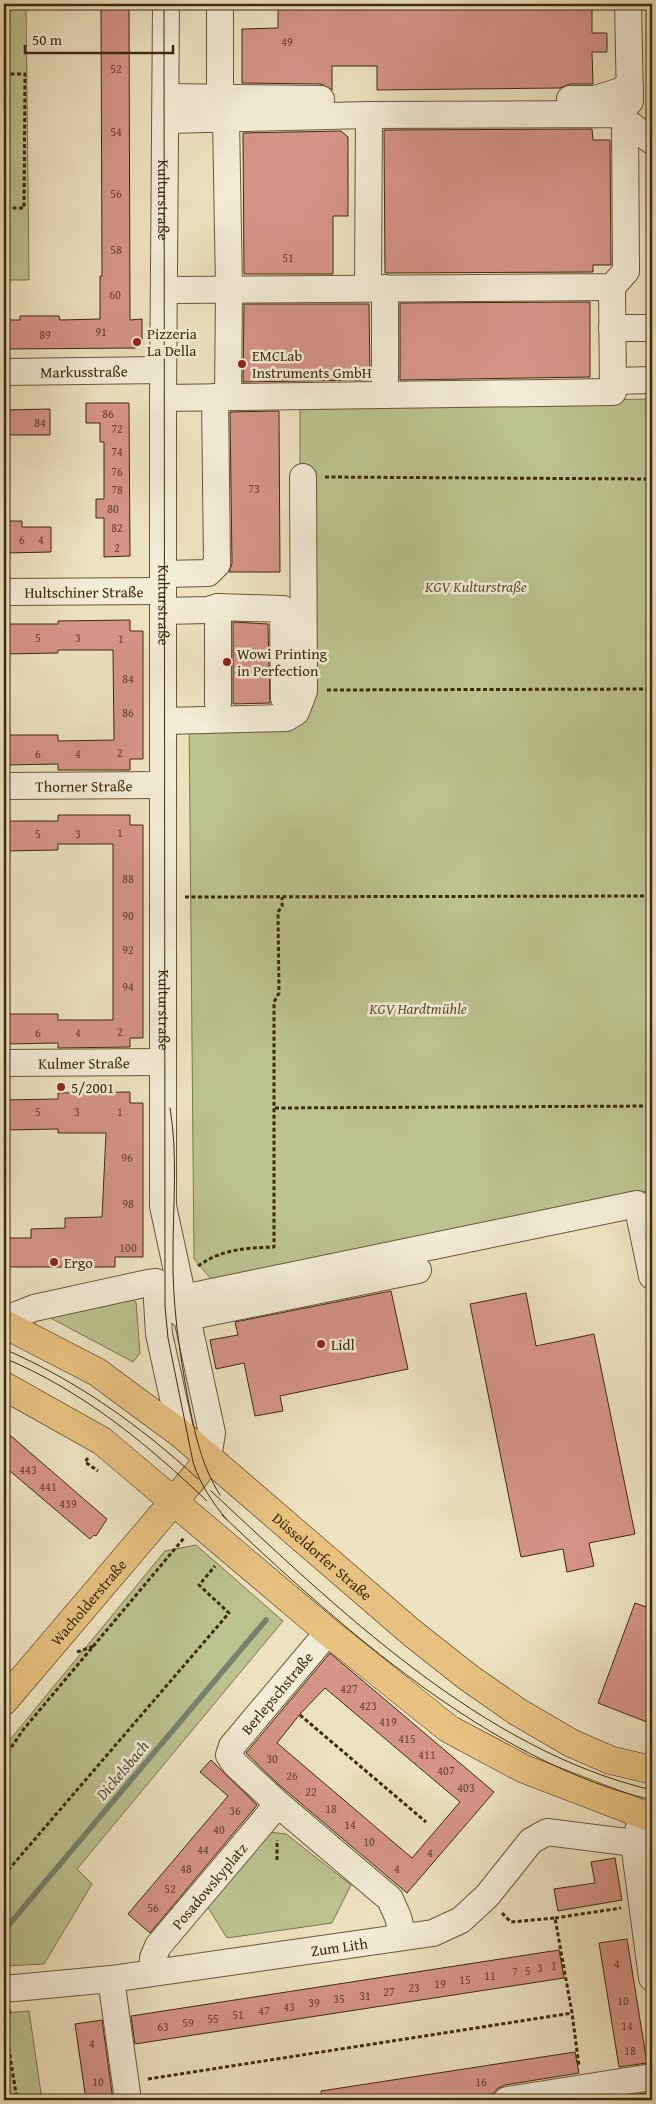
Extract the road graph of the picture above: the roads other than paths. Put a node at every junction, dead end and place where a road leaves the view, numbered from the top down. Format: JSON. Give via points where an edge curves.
{"nodes":[{"id":1,"x":166,"y":4,"type":"edge"},
{"id":2,"x":220,"y":4,"type":"edge"},
{"id":3,"x":628,"y":4,"type":"edge"},
{"id":4,"x":630,"y":88,"type":"junction"},
{"id":5,"x":167,"y":108,"type":"junction"},
{"id":6,"x":223,"y":108,"type":"junction"},
{"id":7,"x":369,"y":115,"type":"junction"},
{"id":8,"x":620,"y":117,"type":"junction"},
{"id":9,"x":652,"y":141,"type":"edge"},
{"id":10,"x":612,"y":287,"type":"junction"},
{"id":11,"x":376,"y":288,"type":"junction"},
{"id":12,"x":229,"y":289,"type":"junction"},
{"id":13,"x":166,"y":290,"type":"junction"},
{"id":14,"x":612,"y":328,"type":"junction"},
{"id":15,"x":652,"y":328,"type":"edge"},
{"id":16,"x":163,"y":370,"type":"junction"},
{"id":17,"x":4,"y":372,"type":"edge"},
{"id":18,"x":652,"y":380,"type":"edge"},
{"id":19,"x":613,"y":381,"type":"junction"},
{"id":20,"x":385,"y":395,"type":"junction"},
{"id":21,"x":221,"y":396,"type":"junction"},
{"id":22,"x":163,"y":398,"type":"junction"},
{"id":23,"x":303,"y":477,"type":"road end"},
{"id":24,"x":4,"y":592,"type":"edge"},
{"id":25,"x":163,"y":592,"type":"junction"},
{"id":26,"x":218,"y":607,"type":"junction"},
{"id":27,"x":294,"y":694,"type":"junction"},
{"id":28,"x":218,"y":703,"type":"dead end"},
{"id":29,"x":164,"y":721,"type":"junction"},
{"id":30,"x":163,"y":785,"type":"junction"},
{"id":31,"x":4,"y":786,"type":"edge"},
{"id":32,"x":163,"y":1062,"type":"junction"},
{"id":33,"x":4,"y":1063,"type":"edge"},
{"id":34,"x":644,"y":1203,"type":"edge"},
{"id":35,"x":418,"y":1270,"type":"dead end"},
{"id":36,"x":652,"y":1276,"type":"edge"},
{"id":37,"x":172,"y":1294,"type":"junction"},
{"id":38,"x":4,"y":1322,"type":"edge"},
{"id":39,"x":4,"y":1386,"type":"edge"},
{"id":40,"x":182,"y":1434,"type":"junction"},
{"id":41,"x":208,"y":1458,"type":"junction"},
{"id":42,"x":172,"y":1501,"type":"junction"},
{"id":43,"x":328,"y":1632,"type":"junction"},
{"id":44,"x":4,"y":1702,"type":"edge"},
{"id":45,"x":652,"y":1770,"type":"edge"},
{"id":46,"x":278,"y":1804,"type":"junction"},
{"id":47,"x":648,"y":1817,"type":"edge"},
{"id":48,"x":622,"y":1841,"type":"junction"},
{"id":49,"x":403,"y":1937,"type":"junction"},
{"id":50,"x":152,"y":1972,"type":"junction"},
{"id":51,"x":652,"y":1978,"type":"edge"},
{"id":52,"x":111,"y":1979,"type":"junction"},
{"id":53,"x":11,"y":1989,"type":"edge"},
{"id":54,"x":652,"y":2077,"type":"edge"},
{"id":55,"x":127,"y":2091,"type":"edge"},
{"id":56,"x":507,"y":2100,"type":"edge"}],
"edges":[{"from":1,"to":5,"type":"street","name":"Kulturstraße"},
{"from":2,"to":6,"type":"street"},
{"from":3,"to":4,"type":"street"},
{"from":4,"to":6,"type":"street","via":[[594,99]]},
{"from":4,"to":8,"type":"street","via":[[630,101]]},
{"from":5,"to":6,"type":"street"},
{"from":5,"to":13,"type":"street","name":"Kulturstraße"},
{"from":6,"to":7,"type":"street"},
{"from":6,"to":12,"type":"street"},
{"from":7,"to":8,"type":"street"},
{"from":7,"to":11,"type":"street"},
{"from":8,"to":9,"type":"street"},
{"from":8,"to":10,"type":"street","via":[[626,271]]},
{"from":10,"to":11,"type":"street"},
{"from":10,"to":14,"type":"street"},
{"from":11,"to":12,"type":"street"},
{"from":11,"to":20,"type":"street"},
{"from":12,"to":13,"type":"street"},
{"from":12,"to":21,"type":"street"},
{"from":13,"to":16,"type":"street","name":"Kulturstraße"},
{"from":14,"to":15,"type":"street"},
{"from":14,"to":19,"type":"street"},
{"from":16,"to":17,"type":"street","name":"Markusstraße"},
{"from":16,"to":22,"type":"street","name":"Kulturstraße"},
{"from":18,"to":19,"type":"street"},
{"from":19,"to":20,"type":"street","via":[[613,392]]},
{"from":20,"to":21,"type":"street"},
{"from":21,"to":22,"type":"street"},
{"from":21,"to":25,"type":"street","via":[[217,564],[208,573]]},
{"from":22,"to":25,"type":"street","name":"Kulturstraße"},
{"from":23,"to":27,"type":"street"},
{"from":24,"to":25,"type":"street","name":"Hultschiner Straße"},
{"from":25,"to":26,"type":"street","via":[[208,610]]},
{"from":25,"to":29,"type":"street","name":"Kulturstraße"},
{"from":26,"to":27,"type":"street","via":[[283,609]]},
{"from":26,"to":28,"type":"street"},
{"from":27,"to":29,"type":"street","via":[[296,712],[286,718]]},
{"from":29,"to":30,"type":"street","name":"Kulturstraße"},
{"from":30,"to":31,"type":"street","name":"Thorner Straße"},
{"from":30,"to":32,"type":"street","name":"Kulturstraße"},
{"from":32,"to":33,"type":"street","name":"Kulmer Straße"},
{"from":32,"to":37,"type":"street","name":"Kulturstraße","via":[[164,1214]]},
{"from":34,"to":36,"type":"street"},
{"from":34,"to":37,"type":"street"},
{"from":35,"to":37,"type":"street"},
{"from":37,"to":38,"type":"street","name":"Düsseldorfer Straße","via":[[34,1308]]},
{"from":37,"to":40,"type":"street","name":"Kulturstraße","via":[[159,1334]]},
{"from":37,"to":41,"type":"street","name":"Kulturstraße","via":[[212,1433]]},
{"from":38,"to":40,"type":"main road","name":"Düsseldorfer Straße","via":[[97,1372]]},
{"from":39,"to":42,"type":"main road","via":[[102,1441]]},
{"from":40,"to":41,"type":"main road","name":"Düsseldorfer Straße"},
{"from":40,"to":42,"type":"main road","name":"Wacholderstraße","via":[[181,1463]]},
{"from":41,"to":42,"type":"main road","name":"Wacholderstraße"},
{"from":41,"to":45,"type":"main road","name":"Düsseldorfer Straße","via":[[412,1633],[476,1683],[570,1743],[610,1760]]},
{"from":42,"to":43,"type":"main road"},
{"from":42,"to":44,"type":"main road","name":"Wacholderstraße"},
{"from":43,"to":46,"type":"street","name":"Berlepschstraße","via":[[232,1746],[229,1755]]},
{"from":43,"to":47,"type":"main road","via":[[449,1729],[524,1769]]},
{"from":46,"to":49,"type":"street","via":[[390,1899]]},
{"from":46,"to":50,"type":"street","name":"Posadowskyplatz","via":[[158,1946]]},
{"from":47,"to":48,"type":"street"},
{"from":48,"to":49,"type":"street","name":"Zum Lith","via":[[547,1832],[531,1841],[487,1896],[461,1920],[433,1933]]},
{"from":48,"to":51,"type":"street","via":[[642,1905]]},
{"from":49,"to":50,"type":"street","name":"Zum Lith"},
{"from":50,"to":52,"type":"street","name":"Zum Lith"},
{"from":52,"to":53,"type":"street","name":"Zum Lith"},
{"from":52,"to":55,"type":"street"},
{"from":54,"to":56,"type":"street"}]}
